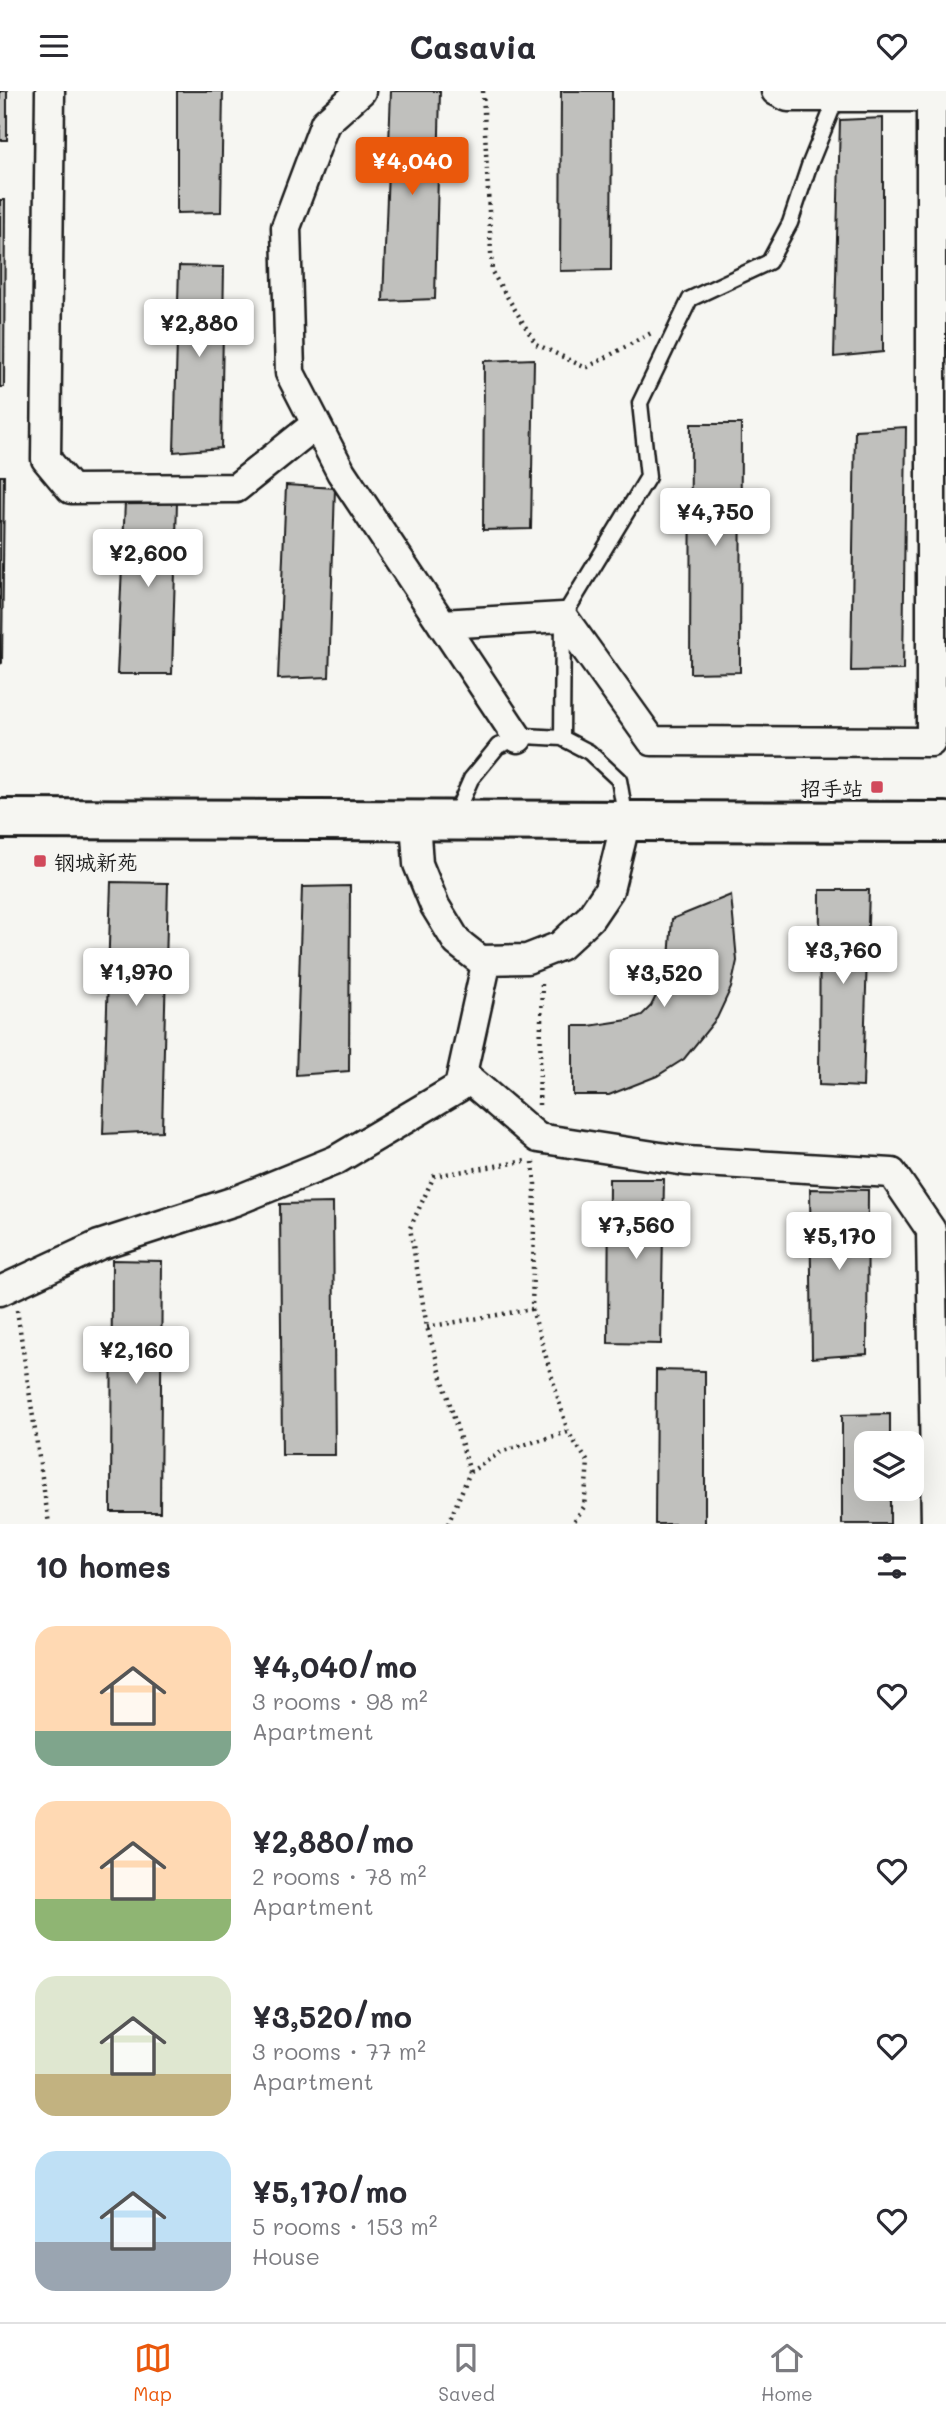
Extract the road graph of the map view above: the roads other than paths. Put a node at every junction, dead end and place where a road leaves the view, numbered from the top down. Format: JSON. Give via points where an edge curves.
{"nodes":[{"id":1,"x":50,"y":91,"type":"edge"},
{"id":2,"x":776,"y":91,"type":"edge"},
{"id":3,"x":349,"y":94,"type":"edge"},
{"id":4,"x":837,"y":97,"type":"junction"},
{"id":5,"x":939,"y":97,"type":"edge"},
{"id":6,"x":316,"y":424,"type":"junction"},
{"id":7,"x":563,"y":617,"type":"junction"},
{"id":8,"x":442,"y":624,"type":"junction"},
{"id":9,"x":518,"y":738,"type":"junction"},
{"id":10,"x":562,"y":738,"type":"junction"},
{"id":11,"x":0,"y":819,"type":"edge"},
{"id":12,"x":415,"y":820,"type":"junction"},
{"id":13,"x":460,"y":820,"type":"junction"},
{"id":14,"x":626,"y":821,"type":"junction"},
{"id":15,"x":946,"y":822,"type":"edge"},
{"id":16,"x":487,"y":960,"type":"junction"},
{"id":17,"x":462,"y":1073,"type":"junction"},
{"id":18,"x":7,"y":1287,"type":"edge"},
{"id":19,"x":936,"y":1524,"type":"edge"}],
"edges":[{"from":1,"to":6,"type":"street","via":[[47,459],[71,489],[236,488]]},
{"from":2,"to":4,"type":"street","via":[[788,97]]},
{"from":3,"to":6,"type":"street","via":[[325,123],[286,227],[290,373]]},
{"from":4,"to":5,"type":"street"},
{"from":4,"to":7,"type":"lane","via":[[790,223],[769,262],[691,299],[640,403],[648,477]]},
{"from":5,"to":7,"type":"street","via":[[931,742],[652,741]]},
{"from":6,"to":8,"type":"street","via":[[341,472]]},
{"from":7,"to":8,"type":"street"},
{"from":7,"to":10,"type":"lane"},
{"from":8,"to":9,"type":"street"},
{"from":9,"to":10,"type":"lane"},
{"from":9,"to":13,"type":"lane","via":[[498,745],[471,779],[460,804]]},
{"from":10,"to":14,"type":"lane","via":[[589,752],[619,780]]},
{"from":11,"to":12,"type":"street"},
{"from":12,"to":13,"type":"street"},
{"from":12,"to":16,"type":"street","via":[[418,864],[435,906],[457,942],[480,960]]},
{"from":13,"to":14,"type":"street"},
{"from":14,"to":15,"type":"street"},
{"from":14,"to":16,"type":"street","via":[[609,890],[590,918],[560,946],[527,960]]},
{"from":16,"to":17,"type":"street"},
{"from":17,"to":18,"type":"street","via":[[459,1087],[335,1160],[235,1201],[99,1245]]},
{"from":17,"to":19,"type":"street","via":[[538,1138],[686,1161],[892,1173],[931,1230]]}]}
